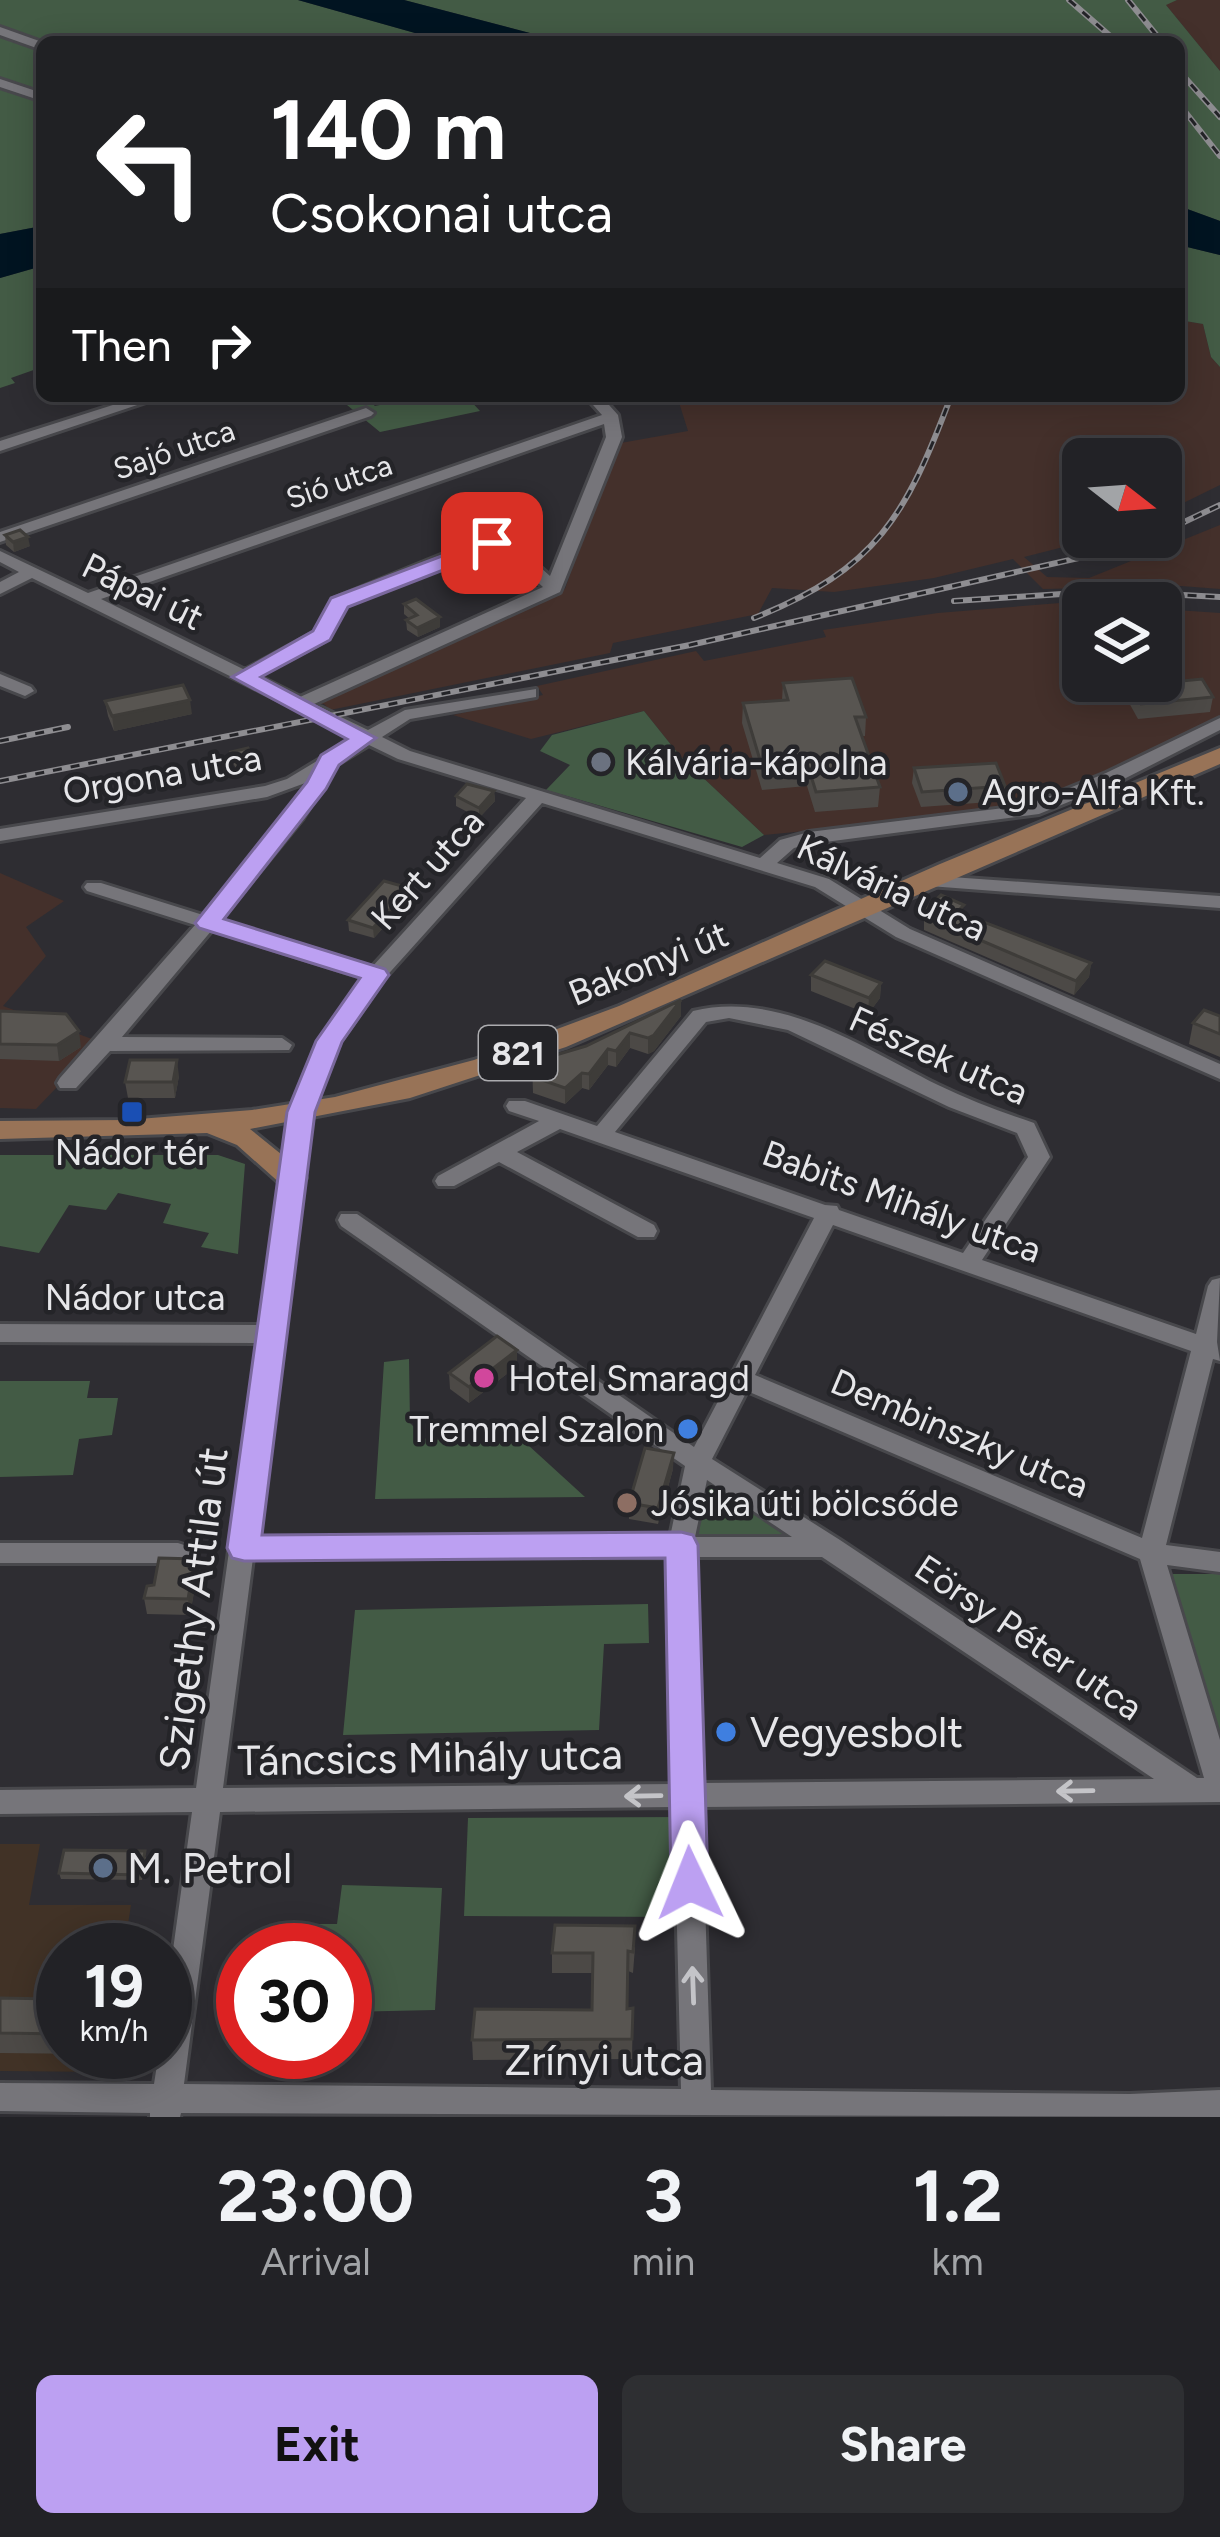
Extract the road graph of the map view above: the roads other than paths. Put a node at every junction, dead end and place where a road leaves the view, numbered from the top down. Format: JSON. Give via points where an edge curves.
{"nodes":[{"id":1,"x":0,"y":31,"type":"edge"},
{"id":2,"x":36,"y":44,"type":"edge"},
{"id":3,"x":0,"y":83,"type":"edge"},
{"id":4,"x":36,"y":96,"type":"edge"},
{"id":5,"x":36,"y":98,"type":"edge"},
{"id":6,"x":0,"y":100,"type":"edge"},
{"id":7,"x":137,"y":402,"type":"edge"},
{"id":8,"x":598,"y":402,"type":"edge"},
{"id":9,"x":366,"y":413,"type":"dead end"},
{"id":10,"x":610,"y":416,"type":"junction"},
{"id":11,"x":0,"y":446,"type":"edge"},
{"id":12,"x":0,"y":537,"type":"edge"},
{"id":13,"x":0,"y":556,"type":"edge"},
{"id":14,"x":31,"y":572,"type":"junction"},
{"id":15,"x":554,"y":588,"type":"junction"},
{"id":16,"x":0,"y":589,"type":"edge"},
{"id":17,"x":86,"y":599,"type":"junction"},
{"id":18,"x":244,"y":677,"type":"junction"},
{"id":19,"x":0,"y":679,"type":"edge"},
{"id":20,"x":25,"y":691,"type":"dead end"},
{"id":21,"x":530,"y":693,"type":"dead end"},
{"id":22,"x":297,"y":705,"type":"junction"},
{"id":23,"x":321,"y":718,"type":"joint"},
{"id":24,"x":1220,"y":723,"type":"edge"},
{"id":25,"x":364,"y":738,"type":"junction"},
{"id":26,"x":1220,"y":755,"type":"edge"},
{"id":27,"x":329,"y":760,"type":"junction"},
{"id":28,"x":536,"y":798,"type":"junction"},
{"id":29,"x":0,"y":836,"type":"edge"},
{"id":30,"x":986,"y":856,"type":"junction"},
{"id":31,"x":765,"y":863,"type":"junction"},
{"id":32,"x":922,"y":880,"type":"junction"},
{"id":33,"x":94,"y":887,"type":"dead end"},
{"id":34,"x":1022,"y":891,"type":"junction"},
{"id":35,"x":1220,"y":902,"type":"edge"},
{"id":36,"x":865,"y":907,"type":"junction"},
{"id":37,"x":208,"y":923,"type":"junction"},
{"id":38,"x":376,"y":975,"type":"junction"},
{"id":39,"x":107,"y":1043,"type":"junction"},
{"id":40,"x":282,"y":1045,"type":"dead end"},
{"id":41,"x":1220,"y":1072,"type":"edge"},
{"id":42,"x":68,"y":1083,"type":"dead end"},
{"id":43,"x":517,"y":1106,"type":"dead end"},
{"id":44,"x":301,"y":1112,"type":"junction"},
{"id":45,"x":559,"y":1120,"type":"junction"},
{"id":46,"x":208,"y":1123,"type":"junction"},
{"id":47,"x":0,"y":1130,"type":"edge"},
{"id":48,"x":602,"y":1134,"type":"junction"},
{"id":49,"x":499,"y":1152,"type":"junction"},
{"id":50,"x":292,"y":1178,"type":"junction"},
{"id":51,"x":446,"y":1181,"type":"dead end"},
{"id":52,"x":829,"y":1212,"type":"junction"},
{"id":53,"x":349,"y":1220,"type":"dead end"},
{"id":54,"x":646,"y":1231,"type":"dead end"},
{"id":55,"x":968,"y":1263,"type":"junction"},
{"id":56,"x":1220,"y":1286,"type":"edge"},
{"id":57,"x":0,"y":1333,"type":"edge"},
{"id":58,"x":271,"y":1334,"type":"junction"},
{"id":59,"x":1212,"y":1350,"type":"edge"},
{"id":60,"x":741,"y":1379,"type":"junction"},
{"id":61,"x":698,"y":1462,"type":"junction"},
{"id":62,"x":681,"y":1545,"type":"junction"},
{"id":63,"x":832,"y":1547,"type":"junction"},
{"id":64,"x":244,"y":1548,"type":"junction"},
{"id":65,"x":0,"y":1553,"type":"edge"},
{"id":66,"x":178,"y":1553,"type":"edge"},
{"id":67,"x":1151,"y":1553,"type":"junction"},
{"id":68,"x":1220,"y":1562,"type":"edge"},
{"id":69,"x":1211,"y":1788,"type":"edge"},
{"id":70,"x":687,"y":1796,"type":"junction"},
{"id":71,"x":210,"y":1801,"type":"junction"},
{"id":72,"x":0,"y":1802,"type":"edge"},
{"id":73,"x":0,"y":2097,"type":"edge"},
{"id":74,"x":696,"y":2102,"type":"junction"},
{"id":75,"x":1214,"y":2105,"type":"edge"},
{"id":76,"x":166,"y":2108,"type":"edge"}],
"edges":[{"from":1,"to":2,"type":"street"},
{"from":3,"to":4,"type":"street"},
{"from":5,"to":6,"type":"street"},
{"from":7,"to":11,"type":"street"},
{"from":8,"to":10,"type":"street"},
{"from":9,"to":12,"type":"street","name":"Sajó utca"},
{"from":10,"to":15,"type":"street","via":[[614,437]]},
{"from":10,"to":17,"type":"street","name":"Sió utca"},
{"from":13,"to":14,"type":"street","name":"Pápai út"},
{"from":14,"to":16,"type":"street"},
{"from":14,"to":17,"type":"street","name":"Pápai út"},
{"from":15,"to":18,"type":"street","via":[[506,545],[479,545],[339,603],[322,635]]},
{"from":15,"to":22,"type":"street"},
{"from":17,"to":18,"type":"street","name":"Pápai út"},
{"from":18,"to":22,"type":"street","name":"Pápai út"},
{"from":19,"to":20,"type":"street"},
{"from":21,"to":25,"type":"street","name":"Orgona utca","via":[[405,715]]},
{"from":22,"to":23,"type":"street","name":"Pápai út"},
{"from":23,"to":25,"type":"street","name":"Kálvária utca"},
{"from":24,"to":31,"type":"street","via":[[1032,810],[809,838]]},
{"from":25,"to":27,"type":"street","name":"Orgona utca"},
{"from":25,"to":28,"type":"street","name":"Kálvária utca"},
{"from":26,"to":30,"type":"main road","name":"Bakonyi út","number":"821"},
{"from":27,"to":29,"type":"street","name":"Orgona utca","via":[[267,791]]},
{"from":27,"to":37,"type":"street"},
{"from":28,"to":31,"type":"street","name":"Kálvária utca"},
{"from":28,"to":38,"type":"street","name":"Kert utca"},
{"from":30,"to":32,"type":"main road","name":"Bakonyi út","number":"821"},
{"from":30,"to":34,"type":"street","via":[[998,884]]},
{"from":31,"to":36,"type":"street","name":"Kálvária utca"},
{"from":32,"to":34,"type":"street"},
{"from":32,"to":36,"type":"main road","name":"Bakonyi út","number":"821"},
{"from":33,"to":37,"type":"street"},
{"from":34,"to":35,"type":"street"},
{"from":36,"to":41,"type":"street","name":"Kálvária utca","via":[[904,933]]},
{"from":36,"to":44,"type":"main road","name":"Bakonyi út","number":"821","via":[[532,1048]]},
{"from":37,"to":38,"type":"street"},
{"from":37,"to":39,"type":"street"},
{"from":38,"to":44,"type":"street","name":"Kert utca","via":[[329,1041]]},
{"from":39,"to":40,"type":"street"},
{"from":39,"to":42,"type":"street"},
{"from":43,"to":45,"type":"street","name":"Babits Mihály utca"},
{"from":44,"to":46,"type":"main road","name":"Bakonyi út","number":"821"},
{"from":44,"to":50,"type":"street","name":"Szigethy Attila út"},
{"from":45,"to":48,"type":"street","name":"Babits Mihály utca"},
{"from":45,"to":49,"type":"street"},
{"from":46,"to":47,"type":"main road","name":"Bakonyi út","number":"821"},
{"from":46,"to":50,"type":"main road","via":[[247,1138]]},
{"from":48,"to":52,"type":"street","name":"Babits Mihály utca"},
{"from":48,"to":55,"type":"street","name":"Fészek utca","via":[[700,1016],[744,1011],[1027,1128],[1039,1157]]},
{"from":49,"to":51,"type":"street"},
{"from":49,"to":54,"type":"street"},
{"from":50,"to":58,"type":"street","name":"Szigethy Attila út"},
{"from":52,"to":55,"type":"street","name":"Babits Mihály utca"},
{"from":52,"to":60,"type":"street"},
{"from":53,"to":61,"type":"street","name":"Eörsy Péter utca"},
{"from":55,"to":59,"type":"street","name":"Babits Mihály utca"},
{"from":56,"to":59,"type":"street"},
{"from":57,"to":58,"type":"street","name":"Nádor utca"},
{"from":58,"to":64,"type":"street","name":"Szigethy Attila út"},
{"from":59,"to":67,"type":"street"},
{"from":60,"to":61,"type":"street"},
{"from":60,"to":67,"type":"street","name":"Dembinszky utca"},
{"from":61,"to":62,"type":"street"},
{"from":61,"to":63,"type":"street","name":"Eörsy Péter utca"},
{"from":62,"to":63,"type":"street"},
{"from":62,"to":64,"type":"street"},
{"from":62,"to":70,"type":"street"},
{"from":63,"to":69,"type":"street","name":"Eörsy Péter utca"},
{"from":64,"to":71,"type":"street","name":"Szigethy Attila út"},
{"from":65,"to":66,"type":"street"},
{"from":67,"to":68,"type":"street","name":"Dembinszky utca"},
{"from":67,"to":69,"type":"street"},
{"from":69,"to":70,"type":"street","name":"Táncsics Mihály utca","one_way":true},
{"from":70,"to":71,"type":"street","name":"Táncsics Mihály utca","one_way":true},
{"from":74,"to":70,"type":"street","one_way":true},
{"from":71,"to":72,"type":"street","name":"Táncsics Mihály utca"},
{"from":71,"to":76,"type":"street","name":"Szigethy Attila út"},
{"from":73,"to":76,"type":"street","name":"Zrínyi utca"},
{"from":74,"to":75,"type":"street","name":"Zrínyi utca"},
{"from":74,"to":76,"type":"street","name":"Zrínyi utca"}]}
